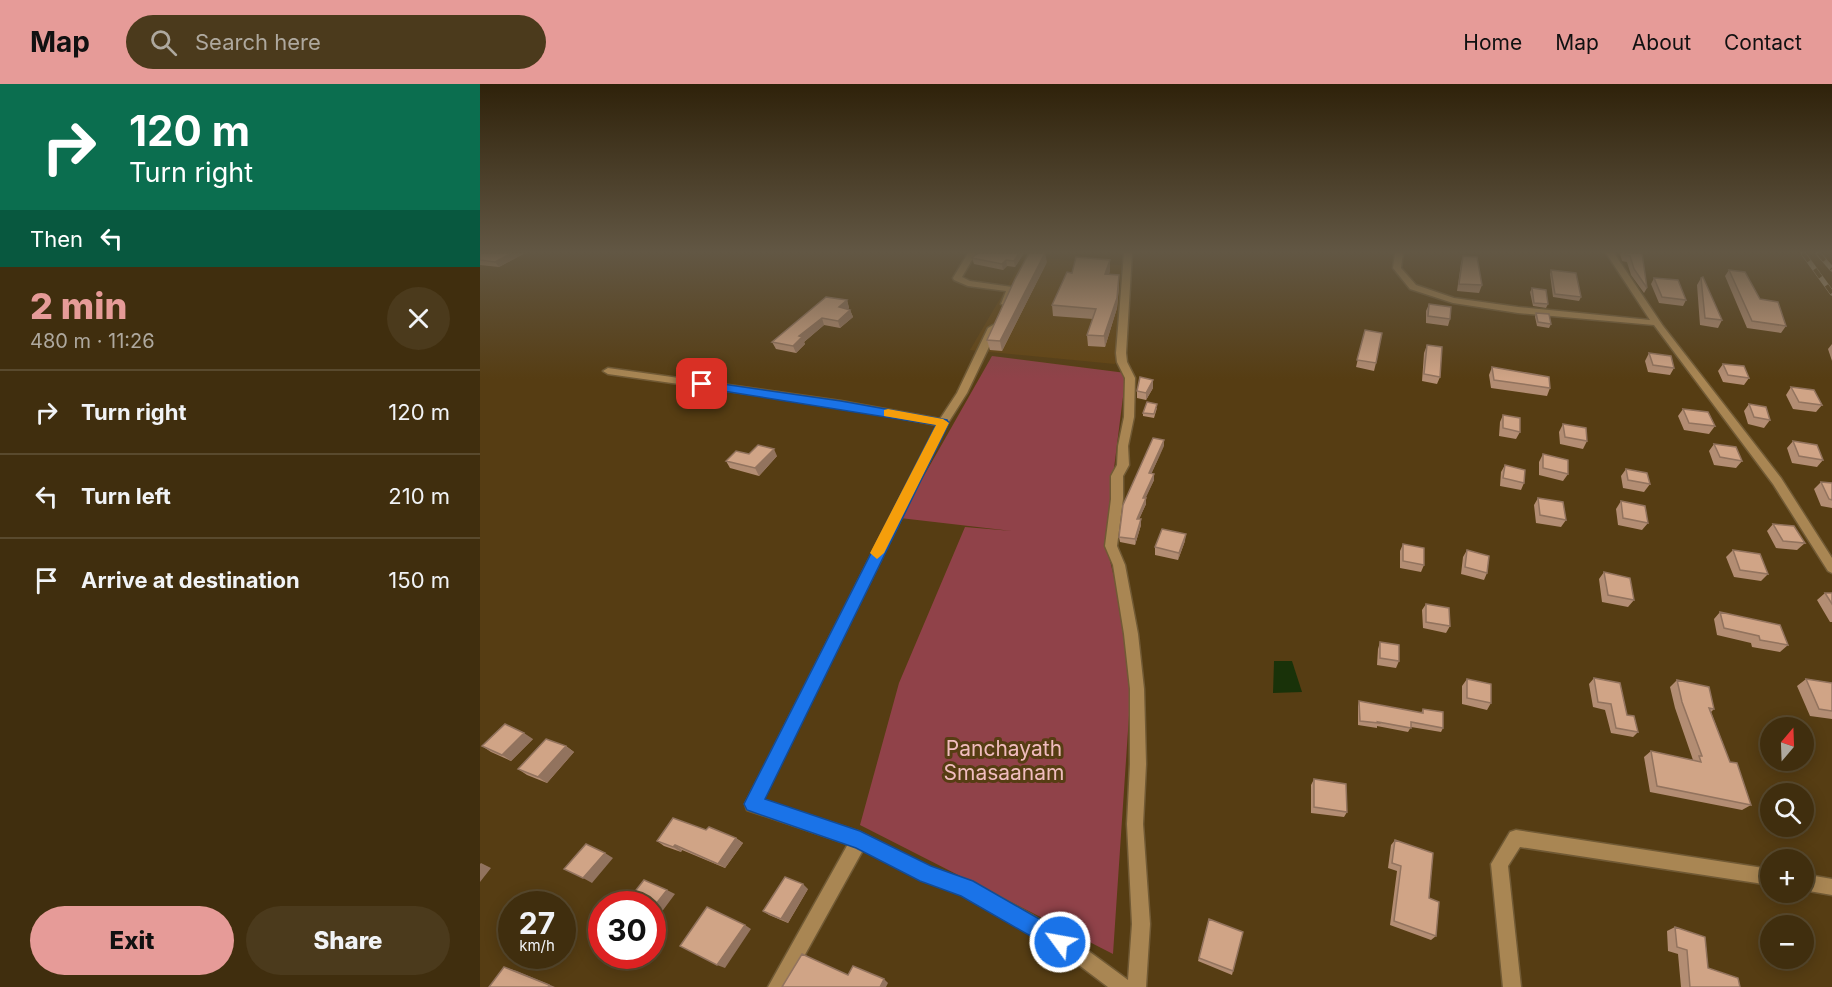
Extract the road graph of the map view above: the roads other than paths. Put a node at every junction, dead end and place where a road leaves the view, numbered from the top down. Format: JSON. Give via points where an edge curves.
{"nodes":[{"id":1,"x":1009,"y":295,"type":"edge"},
{"id":2,"x":1126,"y":295,"type":"edge"},
{"id":3,"x":1438,"y":295,"type":"edge"},
{"id":4,"x":1638,"y":295,"type":"edge"},
{"id":5,"x":1656,"y":323,"type":"junction"},
{"id":6,"x":608,"y":371,"type":"dead end"},
{"id":7,"x":943,"y":423,"type":"junction"},
{"id":8,"x":1832,"y":568,"type":"edge"},
{"id":9,"x":860,"y":840,"type":"junction"},
{"id":10,"x":1760,"y":875,"type":"edge"},
{"id":11,"x":1814,"y":884,"type":"edge"},
{"id":12,"x":1832,"y":886,"type":"edge"},
{"id":13,"x":1111,"y":984,"type":"edge"},
{"id":14,"x":777,"y":987,"type":"edge"},
{"id":15,"x":1137,"y":987,"type":"edge"},
{"id":16,"x":1512,"y":987,"type":"edge"}],
"edges":[{"from":1,"to":7,"type":"street","via":[[962,393]]},
{"from":2,"to":15,"type":"street","via":[[1121,352],[1130,378],[1129,417],[1123,465],[1117,476],[1111,546],[1119,565],[1137,689],[1135,824],[1141,924]]},
{"from":3,"to":5,"type":"street","via":[[1518,310]]},
{"from":4,"to":5,"type":"street"},
{"from":5,"to":8,"type":"street","via":[[1777,481]]},
{"from":6,"to":7,"type":"street","via":[[841,404]]},
{"from":7,"to":9,"type":"street","via":[[753,804]]},
{"from":9,"to":13,"type":"street","via":[[1006,910],[1077,953]]},
{"from":9,"to":14,"type":"street"},
{"from":10,"to":16,"type":"street","via":[[1515,838],[1499,864]]},
{"from":11,"to":12,"type":"street"}]}
